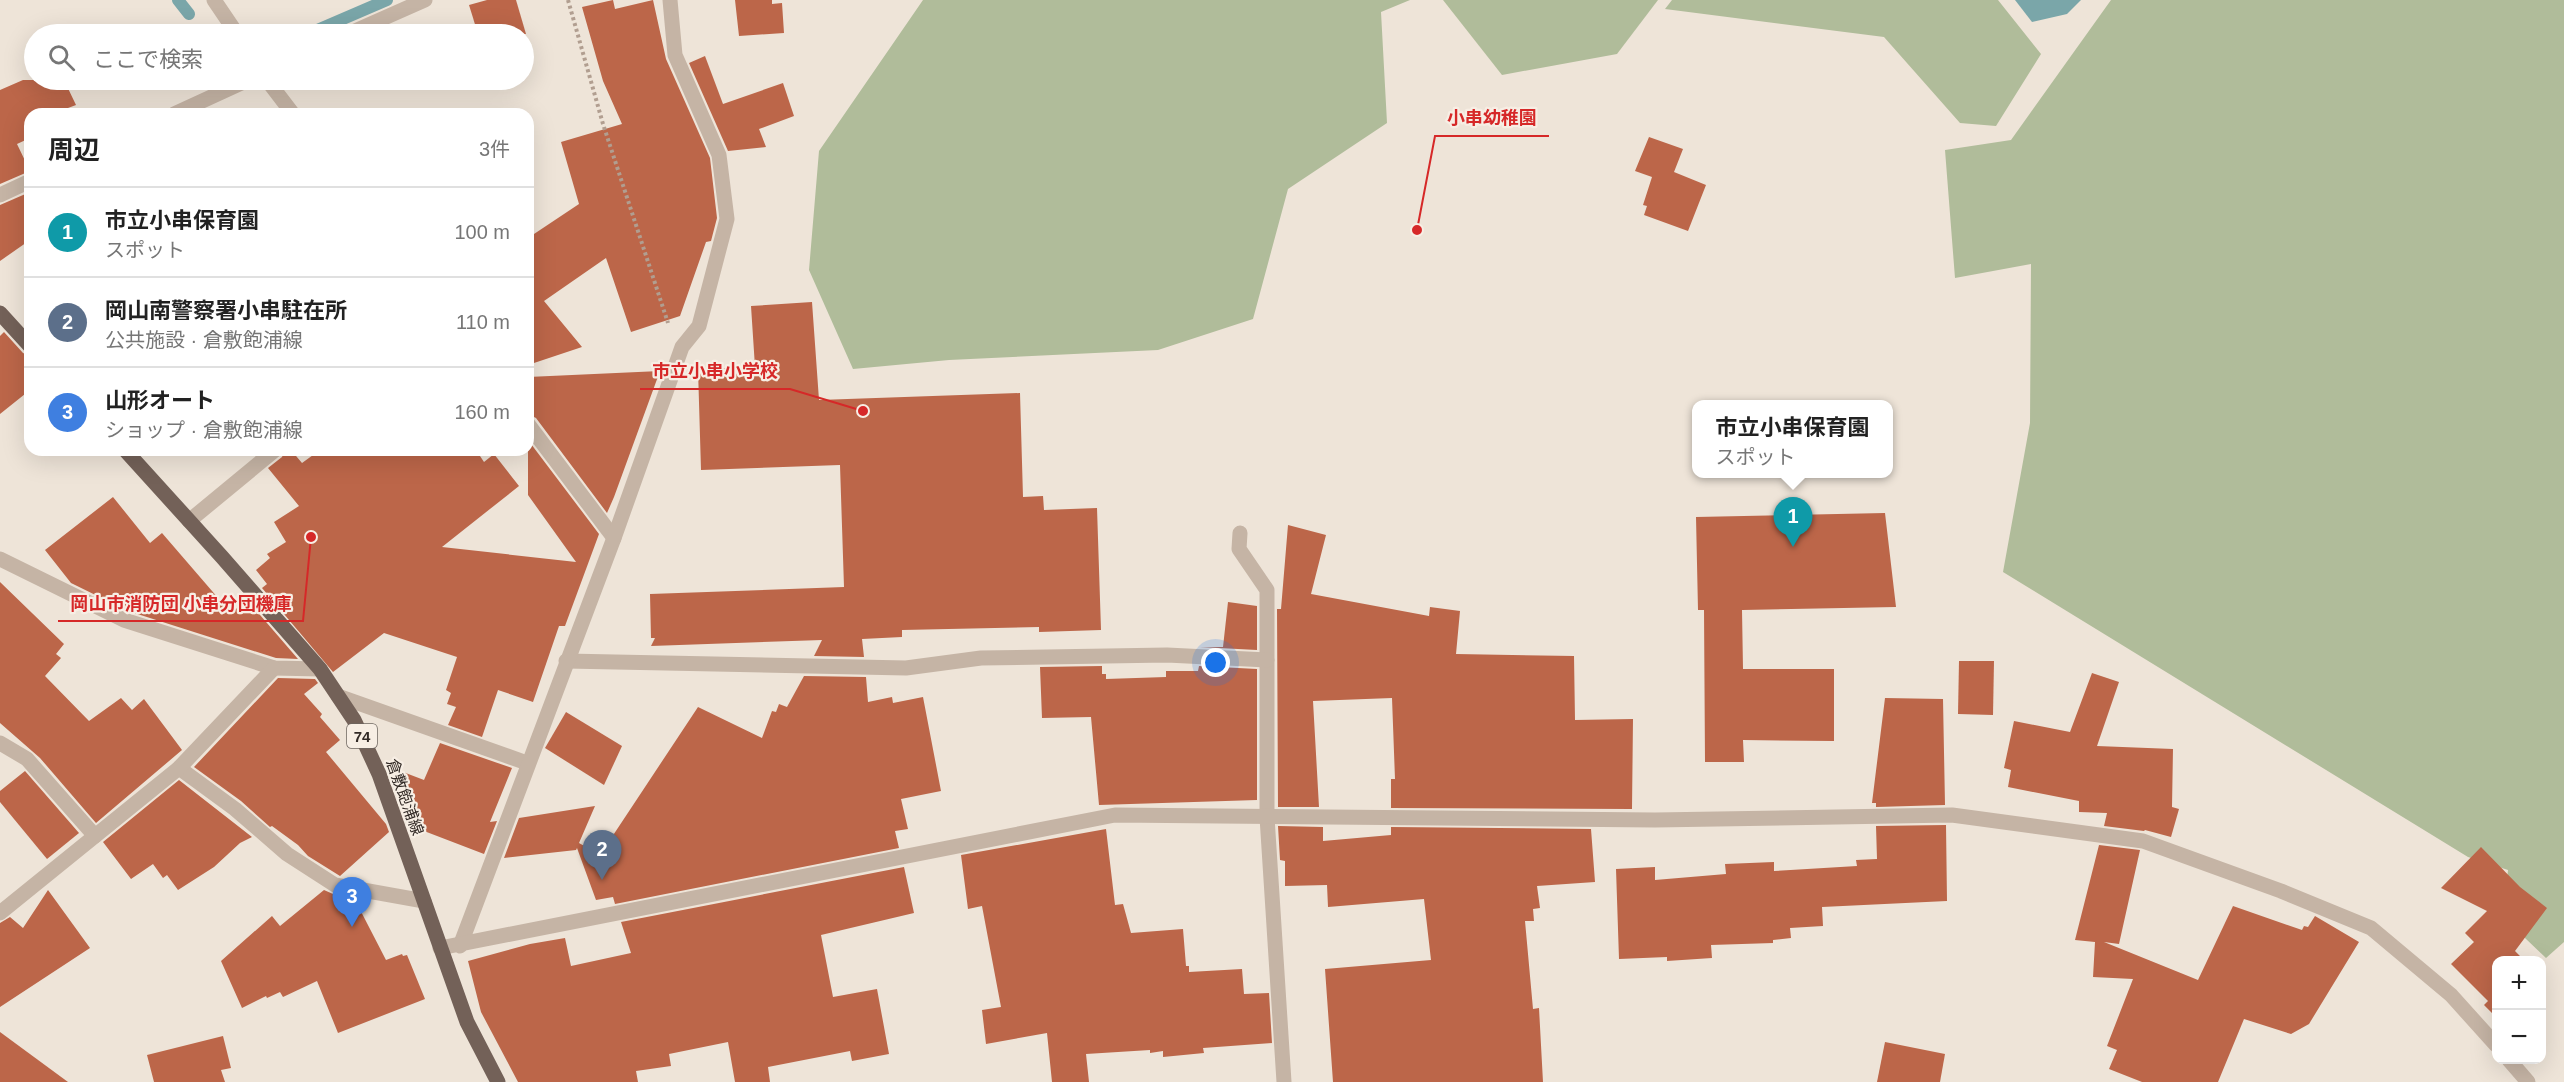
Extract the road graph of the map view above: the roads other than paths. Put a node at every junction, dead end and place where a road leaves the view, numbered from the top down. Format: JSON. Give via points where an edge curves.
{"nodes":[{"id":1,"x":214,"y":0,"type":"edge"},
{"id":2,"x":425,"y":0,"type":"edge"},
{"id":3,"x":670,"y":0,"type":"edge"},
{"id":4,"x":230,"y":24,"type":"edge"},
{"id":5,"x":371,"y":24,"type":"edge"},
{"id":6,"x":226,"y":90,"type":"edge"},
{"id":7,"x":275,"y":90,"type":"edge"},
{"id":8,"x":187,"y":108,"type":"edge"},
{"id":9,"x":288,"y":108,"type":"edge"},
{"id":10,"x":24,"y":184,"type":"edge"},
{"id":11,"x":0,"y":195,"type":"edge"},
{"id":12,"x":0,"y":313,"type":"edge"},
{"id":13,"x":24,"y":339,"type":"edge"},
{"id":14,"x":534,"y":432,"type":"edge"},
{"id":15,"x":130,"y":456,"type":"edge"},
{"id":16,"x":268,"y":456,"type":"edge"},
{"id":17,"x":189,"y":521,"type":"junction"},
{"id":18,"x":1240,"y":533,"type":"dead end"},
{"id":19,"x":614,"y":538,"type":"junction"},
{"id":20,"x":0,"y":559,"type":"edge"},
{"id":21,"x":1267,"y":660,"type":"junction"},
{"id":22,"x":566,"y":661,"type":"junction"},
{"id":23,"x":274,"y":668,"type":"junction"},
{"id":24,"x":320,"y":669,"type":"junction"},
{"id":25,"x":338,"y":696,"type":"junction"},
{"id":26,"x":0,"y":743,"type":"edge"},
{"id":27,"x":527,"y":764,"type":"junction"},
{"id":28,"x":178,"y":768,"type":"junction"},
{"id":29,"x":1266,"y":817,"type":"junction"},
{"id":30,"x":95,"y":836,"type":"junction"},
{"id":31,"x":424,"y":901,"type":"junction"},
{"id":32,"x":0,"y":913,"type":"edge"},
{"id":33,"x":460,"y":946,"type":"junction"},
{"id":34,"x":440,"y":948,"type":"junction"},
{"id":35,"x":2492,"y":1041,"type":"edge"},
{"id":36,"x":2513,"y":1064,"type":"edge"},
{"id":37,"x":498,"y":1082,"type":"edge"},
{"id":38,"x":1284,"y":1082,"type":"edge"},
{"id":39,"x":2528,"y":1082,"type":"edge"}],
"edges":[{"from":1,"to":4,"type":"street"},
{"from":2,"to":5,"type":"street"},
{"from":3,"to":19,"type":"street","via":[[675,55],[719,155],[727,219],[699,326],[682,347]]},
{"from":6,"to":8,"type":"street"},
{"from":7,"to":9,"type":"street"},
{"from":10,"to":11,"type":"street"},
{"from":12,"to":13,"type":"main road"},
{"from":14,"to":19,"type":"street"},
{"from":15,"to":17,"type":"main road","name":"倉敷飽浦線","number":"74"},
{"from":16,"to":17,"type":"street"},
{"from":17,"to":24,"type":"main road","name":"倉敷飽浦線","number":"74"},
{"from":18,"to":21,"type":"street","via":[[1239,549],[1267,590]]},
{"from":19,"to":22,"type":"street"},
{"from":20,"to":23,"type":"street","via":[[124,620]]},
{"from":21,"to":22,"type":"street","via":[[1167,655],[993,658],[906,668]]},
{"from":21,"to":29,"type":"street"},
{"from":22,"to":27,"type":"street"},
{"from":23,"to":24,"type":"street"},
{"from":23,"to":28,"type":"street"},
{"from":24,"to":25,"type":"main road","name":"倉敷飽浦線","number":"74"},
{"from":25,"to":27,"type":"street"},
{"from":25,"to":31,"type":"main road","name":"倉敷飽浦線","number":"74","via":[[379,774]]},
{"from":26,"to":30,"type":"street","via":[[27,759]]},
{"from":27,"to":33,"type":"street"},
{"from":28,"to":30,"type":"street"},
{"from":28,"to":31,"type":"street","via":[[235,809],[287,854],[335,885]]},
{"from":29,"to":33,"type":"street","via":[[1115,816]]},
{"from":29,"to":35,"type":"street","via":[[1655,820],[1952,815],[2143,841],[2371,928],[2451,995]]},
{"from":29,"to":38,"type":"street"},
{"from":30,"to":32,"type":"street"},
{"from":31,"to":34,"type":"main road","name":"倉敷飽浦線","number":"74"},
{"from":33,"to":34,"type":"street"},
{"from":34,"to":37,"type":"main road","name":"倉敷飽浦線","number":"74","via":[[467,1022]]},
{"from":36,"to":39,"type":"street"}]}
